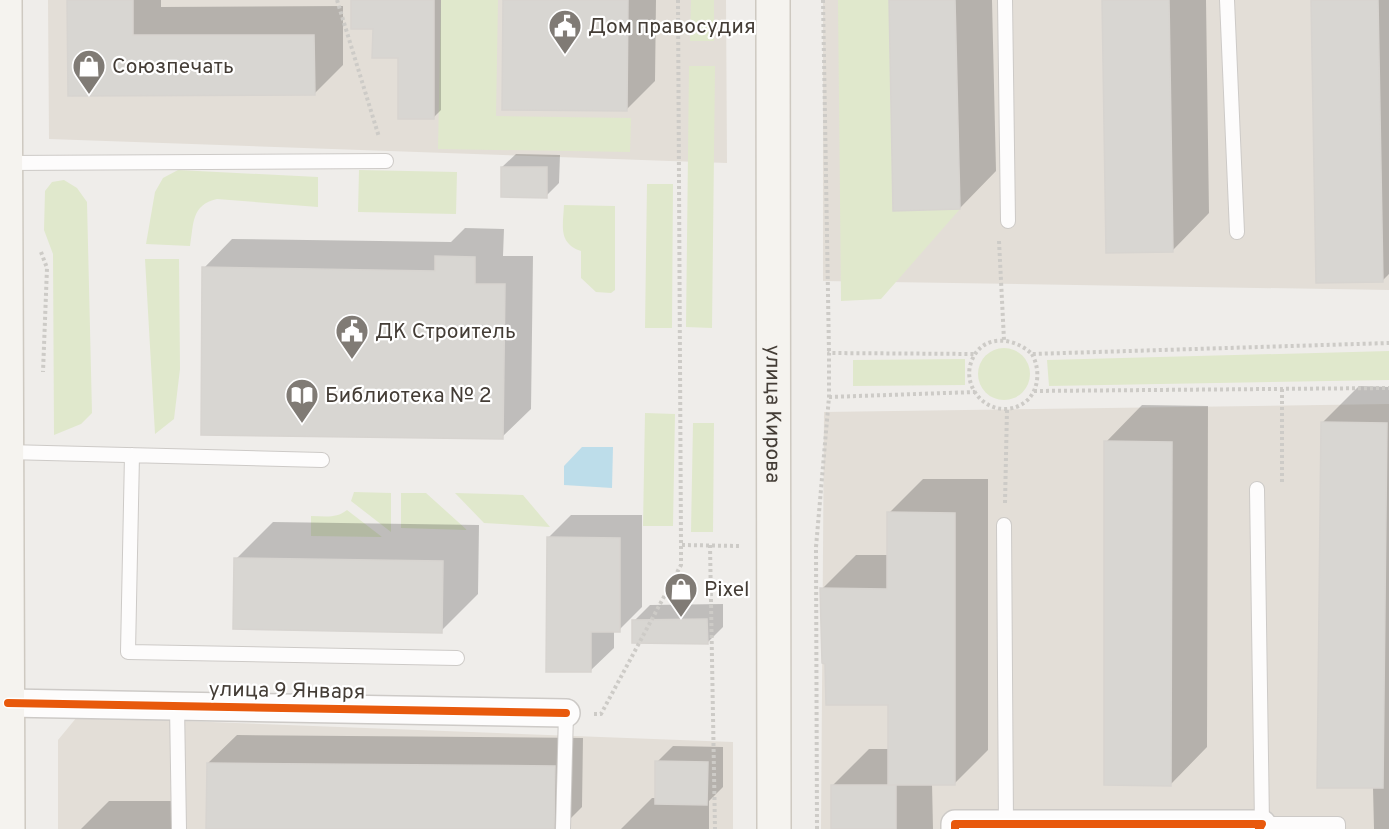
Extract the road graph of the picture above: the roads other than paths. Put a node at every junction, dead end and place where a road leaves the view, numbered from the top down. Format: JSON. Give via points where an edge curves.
{"nodes":[{"id":1,"x":5,"y":0,"type":"edge"},
{"id":2,"x":773,"y":0,"type":"edge"},
{"id":3,"x":1005,"y":0,"type":"edge"},
{"id":4,"x":1227,"y":0,"type":"edge"},
{"id":5,"x":386,"y":161,"type":"road end"},
{"id":6,"x":6,"y":163,"type":"junction"},
{"id":7,"x":1008,"y":221,"type":"road end"},
{"id":8,"x":1237,"y":232,"type":"dead end"},
{"id":9,"x":4,"y":452,"type":"edge"},
{"id":10,"x":132,"y":455,"type":"junction"},
{"id":11,"x":322,"y":460,"type":"dead end"},
{"id":12,"x":1257,"y":489,"type":"dead end"},
{"id":13,"x":1004,"y":525,"type":"road end"},
{"id":14,"x":457,"y":658,"type":"dead end"},
{"id":15,"x":8,"y":703,"type":"junction"},
{"id":16,"x":177,"y":705,"type":"junction"},
{"id":17,"x":566,"y":713,"type":"joint"},
{"id":18,"x":1006,"y":824,"type":"junction"},
{"id":19,"x":1261,"y":826,"type":"edge"},
{"id":20,"x":9,"y":829,"type":"edge"},
{"id":21,"x":179,"y":829,"type":"edge"},
{"id":22,"x":563,"y":829,"type":"edge"},
{"id":23,"x":774,"y":829,"type":"edge"},
{"id":24,"x":955,"y":829,"type":"edge"},
{"id":25,"x":1338,"y":829,"type":"edge"}],
"edges":[{"from":1,"to":6,"type":"main road"},
{"from":2,"to":23,"type":"main road","name":"улица Кирова"},
{"from":3,"to":7,"type":"lane"},
{"from":4,"to":8,"type":"lane"},
{"from":5,"to":6,"type":"lane"},
{"from":6,"to":9,"type":"main road"},
{"from":9,"to":10,"type":"lane"},
{"from":9,"to":15,"type":"main road"},
{"from":10,"to":11,"type":"lane"},
{"from":10,"to":14,"type":"lane","via":[[128,652]]},
{"from":12,"to":19,"type":"lane"},
{"from":13,"to":18,"type":"lane"},
{"from":15,"to":16,"type":"street","name":"улица 9 Января"},
{"from":15,"to":20,"type":"main road"},
{"from":16,"to":17,"type":"street","name":"улица 9 Января"},
{"from":16,"to":21,"type":"lane"},
{"from":17,"to":22,"type":"lane"},
{"from":18,"to":19,"type":"street"},
{"from":18,"to":24,"type":"street","via":[[955,824]]},
{"from":19,"to":25,"type":"lane","via":[[1338,824]]}]}
